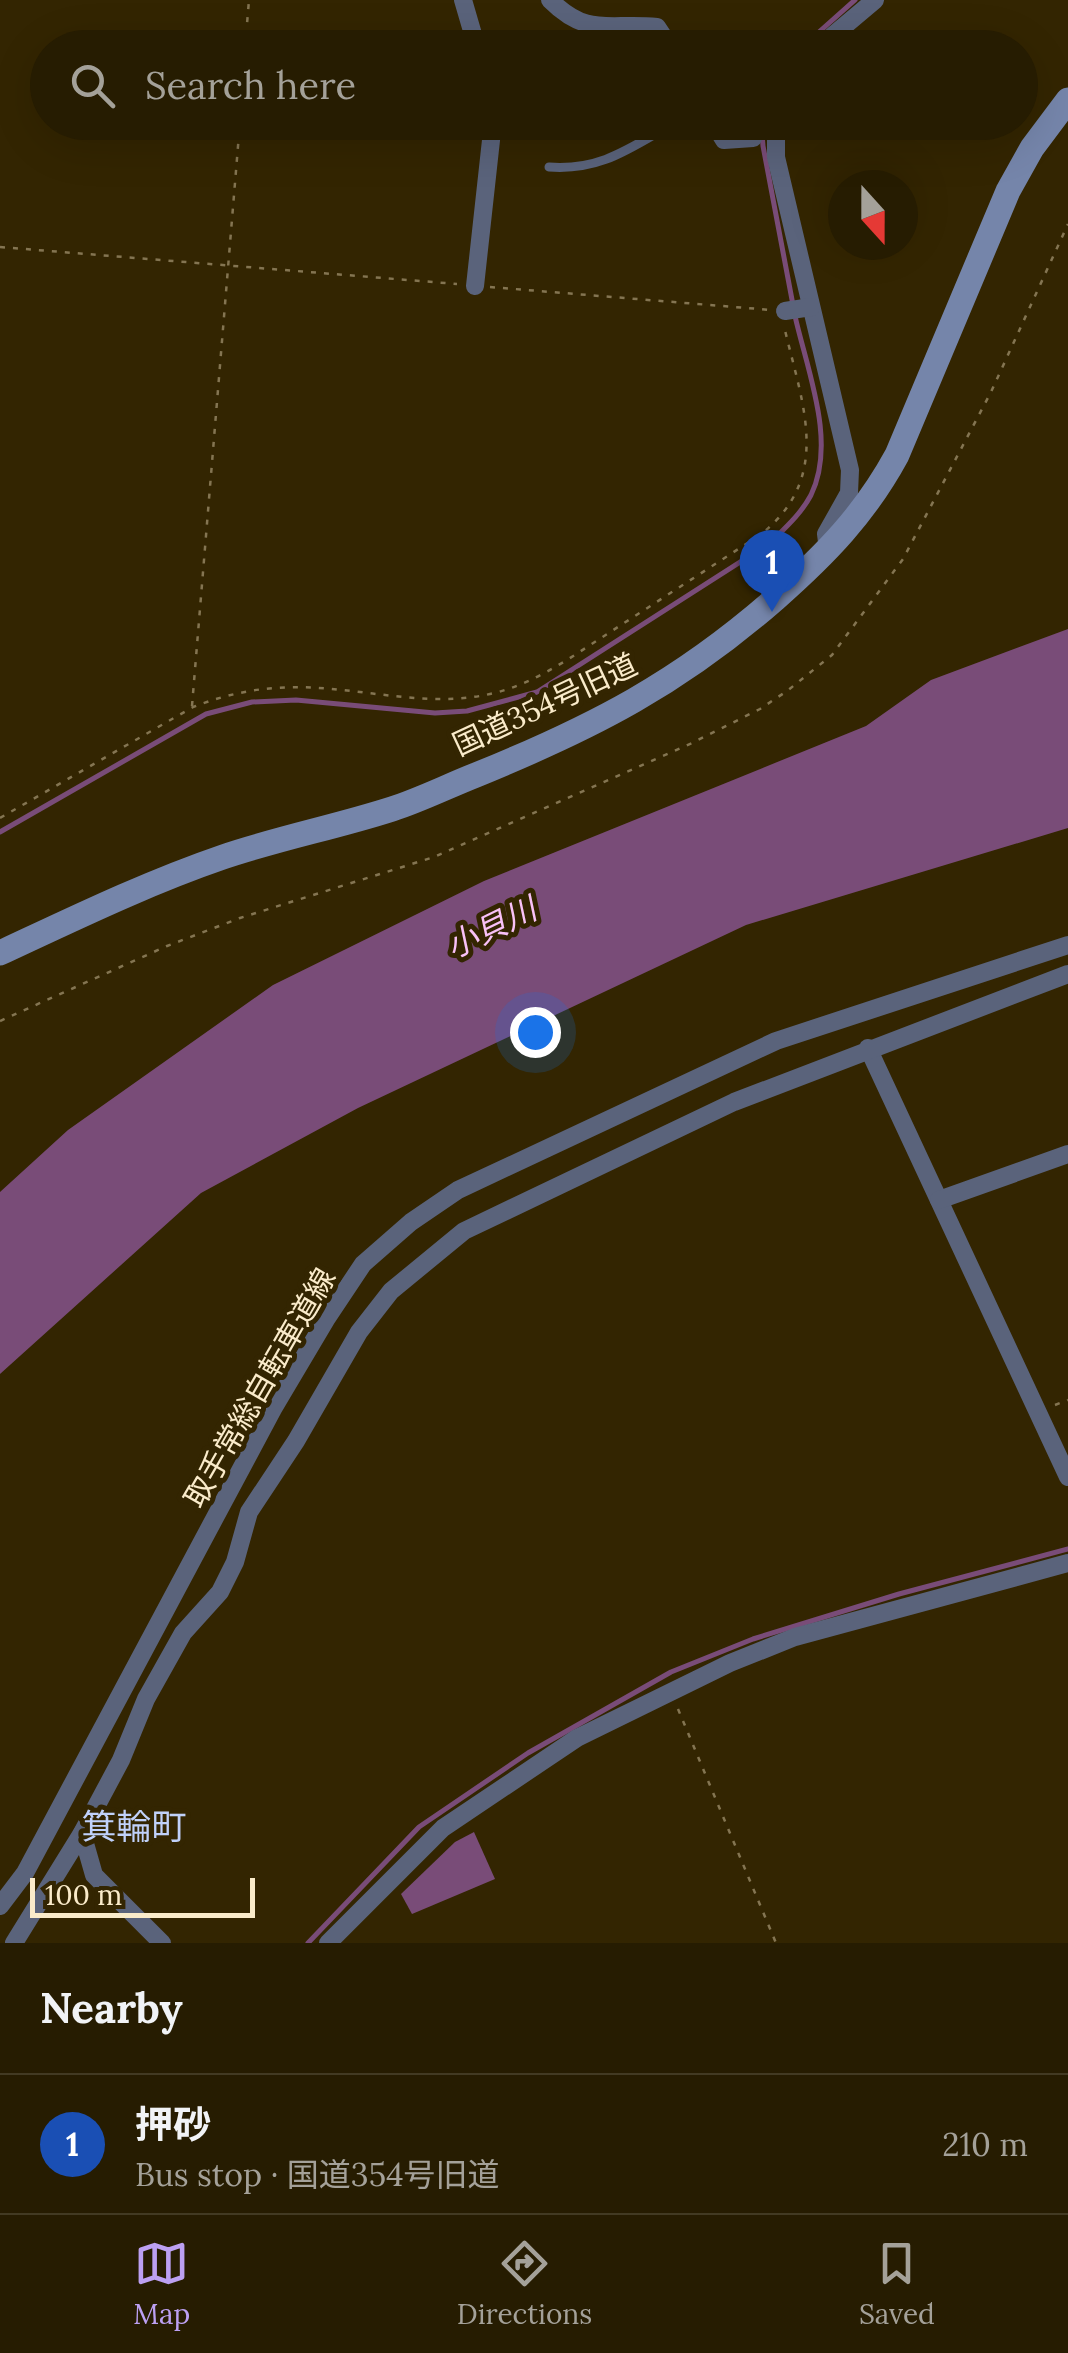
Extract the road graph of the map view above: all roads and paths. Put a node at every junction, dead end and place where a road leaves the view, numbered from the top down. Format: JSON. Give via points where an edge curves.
{"nodes":[{"id":1,"x":249,"y":0,"type":"edge"},
{"id":2,"x":463,"y":0,"type":"edge"},
{"id":3,"x":550,"y":0,"type":"edge"},
{"id":4,"x":876,"y":0,"type":"edge"},
{"id":5,"x":246,"y":30,"type":"edge"},
{"id":6,"x":472,"y":30,"type":"edge"},
{"id":7,"x":658,"y":30,"type":"edge"},
{"id":8,"x":840,"y":30,"type":"edge"},
{"id":9,"x":1068,"y":100,"type":"edge"},
{"id":10,"x":239,"y":140,"type":"edge"},
{"id":11,"x":491,"y":140,"type":"edge"},
{"id":12,"x":643,"y":140,"type":"edge"},
{"id":13,"x":770,"y":140,"type":"edge"},
{"id":14,"x":549,"y":166,"type":"dead end"},
{"id":15,"x":0,"y":247,"type":"edge"},
{"id":16,"x":229,"y":264,"type":"junction"},
{"id":17,"x":475,"y":286,"type":"junction"},
{"id":18,"x":794,"y":309,"type":"junction"},
{"id":19,"x":828,"y":550,"type":"junction"},
{"id":20,"x":192,"y":707,"type":"junction"},
{"id":21,"x":0,"y":818,"type":"edge"},
{"id":22,"x":1068,"y":944,"type":"edge"},
{"id":23,"x":0,"y":953,"type":"edge"},
{"id":24,"x":1068,"y":974,"type":"edge"},
{"id":25,"x":868,"y":1048,"type":"junction"},
{"id":26,"x":1068,"y":1154,"type":"edge"},
{"id":27,"x":939,"y":1200,"type":"junction"},
{"id":28,"x":1068,"y":1477,"type":"edge"},
{"id":29,"x":1068,"y":1562,"type":"edge"},
{"id":30,"x":670,"y":1690,"type":"junction"},
{"id":31,"x":82,"y":1833,"type":"junction"},
{"id":32,"x":0,"y":1906,"type":"edge"},
{"id":33,"x":14,"y":1943,"type":"edge"},
{"id":34,"x":162,"y":1943,"type":"edge"},
{"id":35,"x":328,"y":1943,"type":"edge"},
{"id":36,"x":776,"y":1943,"type":"edge"}],
"edges":[{"from":1,"to":5,"type":"path"},
{"from":2,"to":6,"type":"street"},
{"from":3,"to":7,"type":"street","via":[[589,25]]},
{"from":4,"to":8,"type":"street"},
{"from":9,"to":19,"type":"street","name":"国道354号旧道","via":[[1008,191],[897,455],[859,517]]},
{"from":10,"to":16,"type":"path"},
{"from":11,"to":17,"type":"street"},
{"from":12,"to":14,"type":"lane","via":[[595,166]]},
{"from":13,"to":18,"type":"street"},
{"from":15,"to":16,"type":"path"},
{"from":16,"to":17,"type":"path"},
{"from":16,"to":20,"type":"path"},
{"from":17,"to":18,"type":"path"},
{"from":18,"to":19,"type":"street","via":[[850,470],[849,493],[826,534]]},
{"from":18,"to":20,"type":"path","via":[[807,457],[793,500],[760,534],[514,688],[435,699],[278,687]]},
{"from":19,"to":23,"type":"street","name":"国道354号旧道","via":[[700,661],[606,718],[396,808],[159,881]]},
{"from":20,"to":21,"type":"path"},
{"from":22,"to":32,"type":"street","name":"取手常総自転車道線","via":[[776,1041],[458,1190],[363,1264],[273,1410],[24,1873]]},
{"from":24,"to":25,"type":"street"},
{"from":25,"to":27,"type":"street"},
{"from":25,"to":31,"type":"street","via":[[734,1102],[464,1231],[391,1290],[249,1512],[220,1592],[183,1633]]},
{"from":26,"to":27,"type":"street"},
{"from":27,"to":28,"type":"street"},
{"from":29,"to":30,"type":"street","via":[[795,1638]]},
{"from":30,"to":35,"type":"street","via":[[577,1738],[443,1828]]},
{"from":30,"to":36,"type":"path"},
{"from":31,"to":33,"type":"street"},
{"from":31,"to":34,"type":"street","via":[[94,1875]]}]}
